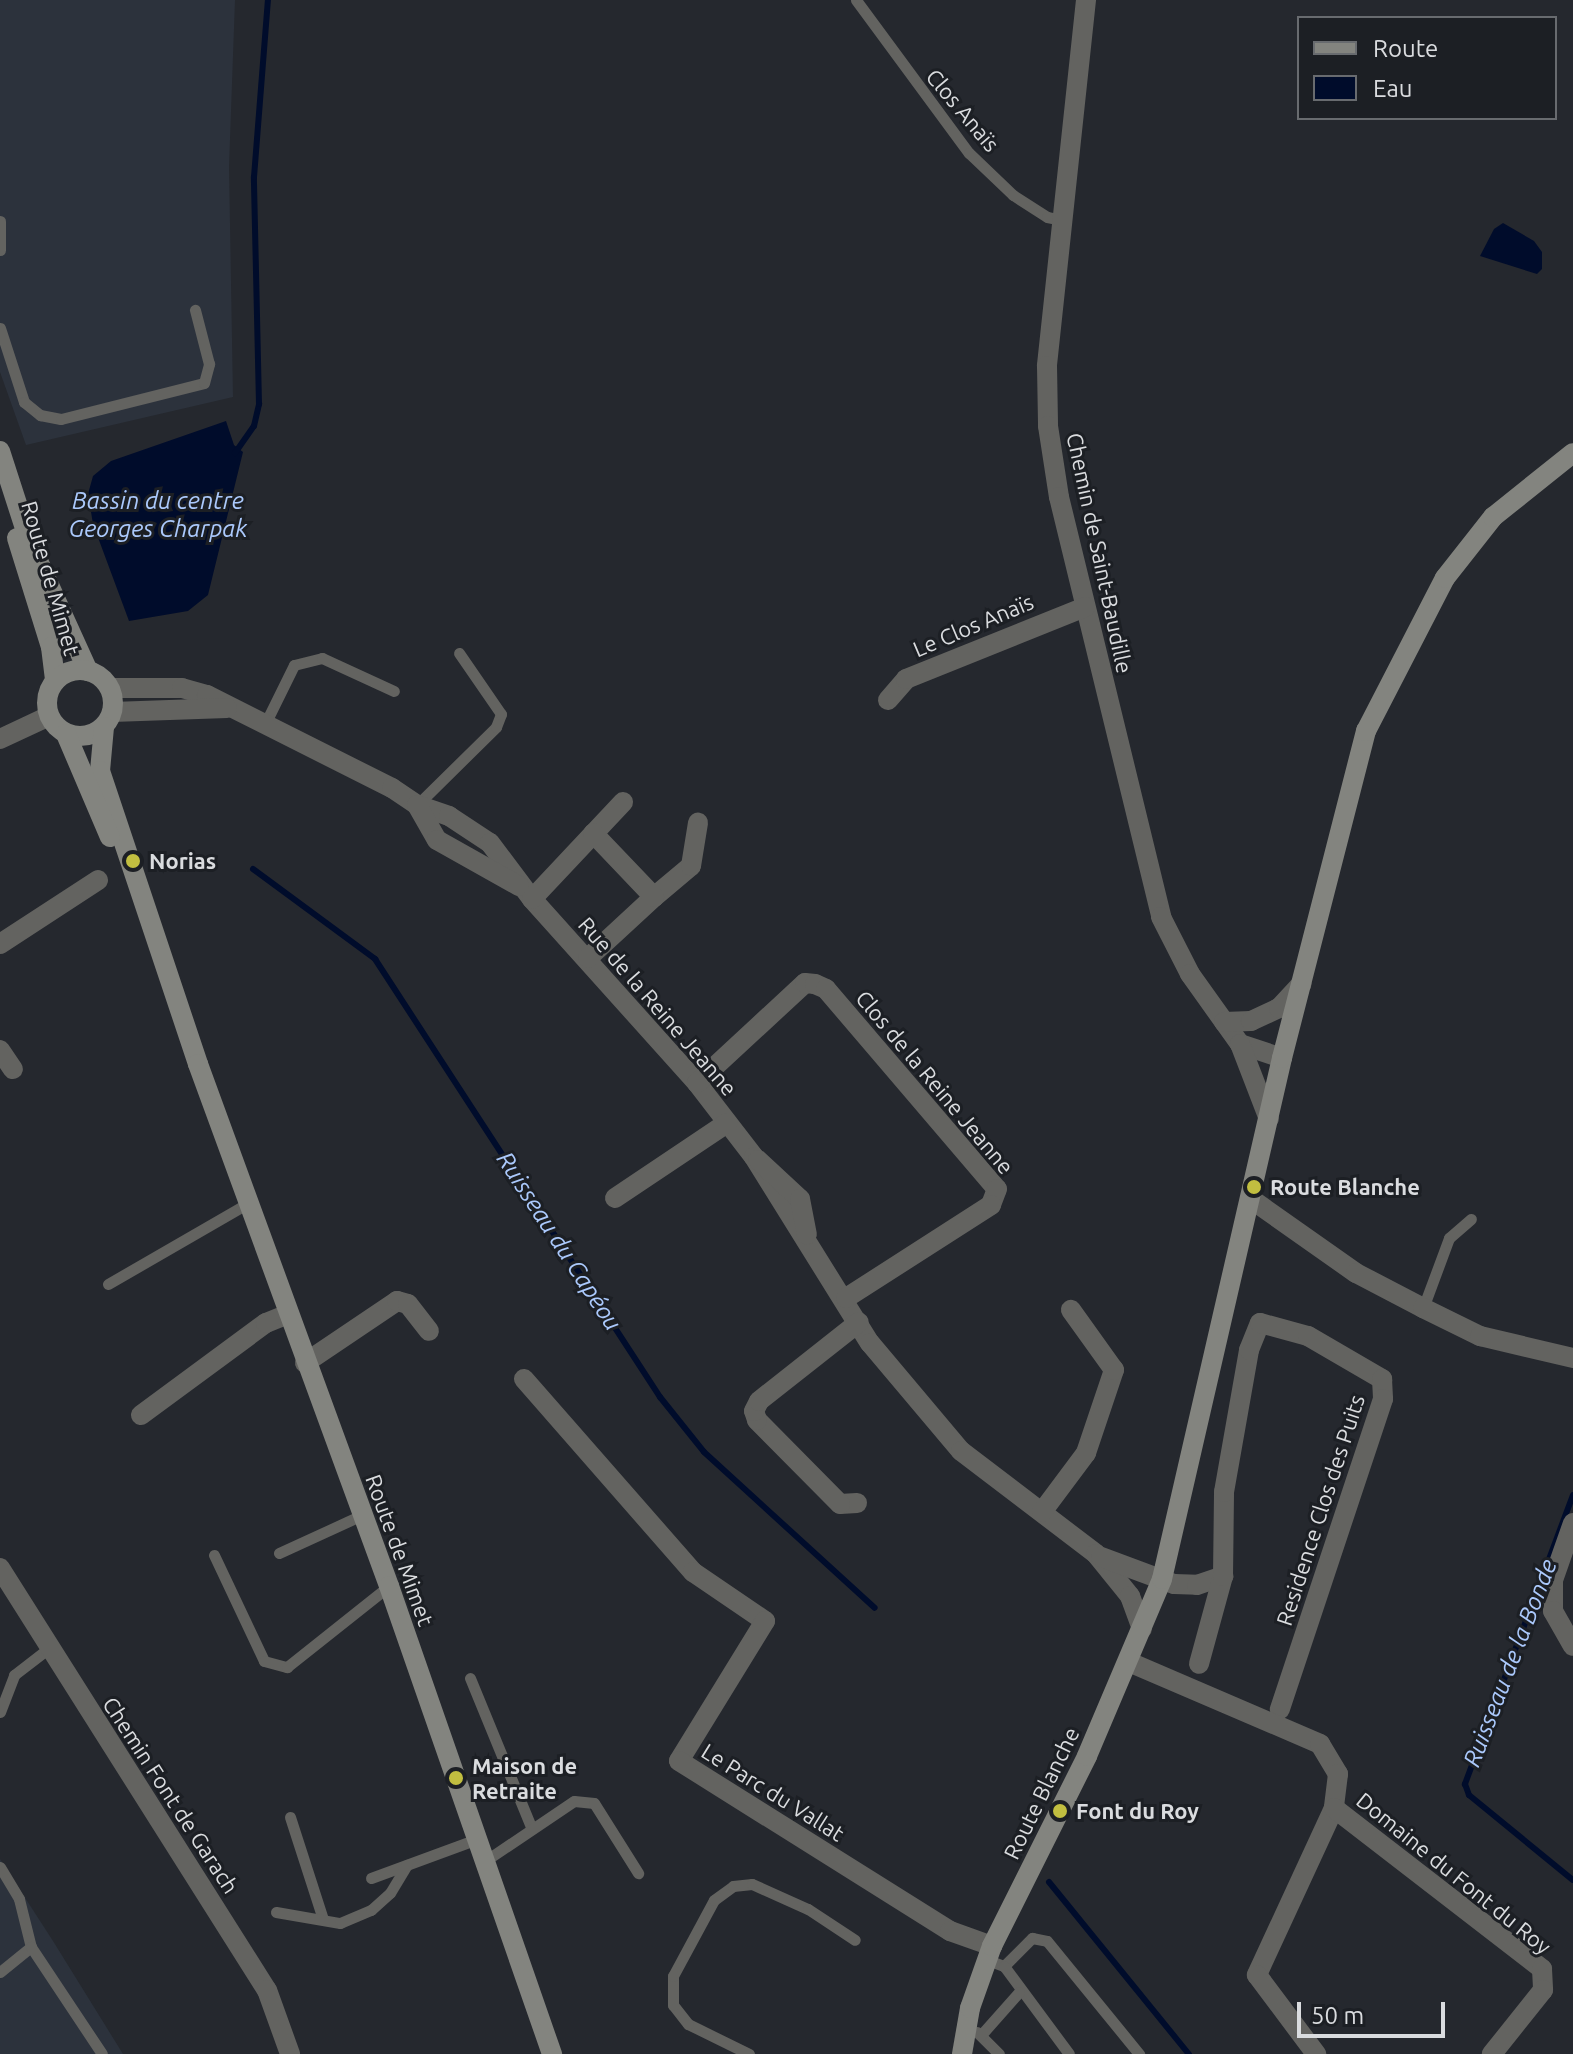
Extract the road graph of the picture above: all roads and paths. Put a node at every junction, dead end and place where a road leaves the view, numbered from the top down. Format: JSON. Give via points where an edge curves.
{"nodes":[{"id":1,"x":856,"y":0,"type":"edge"},
{"id":2,"x":1086,"y":0,"type":"edge"},
{"id":3,"x":1063,"y":220,"type":"junction"},
{"id":4,"x":0,"y":221,"type":"edge"},
{"id":5,"x":0,"y":250,"type":"edge"},
{"id":6,"x":195,"y":310,"type":"dead end"},
{"id":7,"x":0,"y":328,"type":"edge"},
{"id":8,"x":0,"y":451,"type":"edge"},
{"id":9,"x":1573,"y":453,"type":"edge"},
{"id":10,"x":3,"y":489,"type":"edge"},
{"id":11,"x":1085,"y":607,"type":"junction"},
{"id":12,"x":459,"y":653,"type":"dead end"},
{"id":13,"x":88,"y":671,"type":"junction"},
{"id":14,"x":55,"y":681,"type":"junction"},
{"id":15,"x":110,"y":688,"type":"junction"},
{"id":16,"x":394,"y":691,"type":"dead end"},
{"id":17,"x":888,"y":700,"type":"dead end"},
{"id":18,"x":227,"y":708,"type":"junction"},
{"id":19,"x":49,"y":716,"type":"junction"},
{"id":20,"x":108,"y":720,"type":"junction"},
{"id":21,"x":264,"y":726,"type":"junction"},
{"id":22,"x":66,"y":734,"type":"junction"},
{"id":23,"x":0,"y":739,"type":"edge"},
{"id":24,"x":623,"y":802,"type":"dead end"},
{"id":25,"x":417,"y":805,"type":"junction"},
{"id":26,"x":698,"y":823,"type":"dead end"},
{"id":27,"x":593,"y":833,"type":"junction"},
{"id":28,"x":490,"y":843,"type":"junction"},
{"id":29,"x":473,"y":863,"type":"junction"},
{"id":30,"x":98,"y":880,"type":"dead end"},
{"id":31,"x":527,"y":894,"type":"junction"},
{"id":32,"x":654,"y":897,"type":"junction"},
{"id":33,"x":0,"y":944,"type":"edge"},
{"id":34,"x":588,"y":958,"type":"junction"},
{"id":35,"x":1301,"y":984,"type":"junction"},
{"id":36,"x":1224,"y":1022,"type":"junction"},
{"id":37,"x":1240,"y":1044,"type":"junction"},
{"id":38,"x":0,"y":1050,"type":"edge"},
{"id":39,"x":1283,"y":1053,"type":"junction"},
{"id":40,"x":198,"y":1064,"type":"junction"},
{"id":41,"x":13,"y":1069,"type":"dead end"},
{"id":42,"x":697,"y":1083,"type":"junction"},
{"id":43,"x":1269,"y":1119,"type":"junction"},
{"id":44,"x":727,"y":1123,"type":"junction"},
{"id":45,"x":615,"y":1198,"type":"dead end"},
{"id":46,"x":1251,"y":1199,"type":"junction"},
{"id":47,"x":250,"y":1202,"type":"junction"},
{"id":48,"x":1471,"y":1219,"type":"dead end"},
{"id":49,"x":108,"y":1284,"type":"dead end"},
{"id":50,"x":846,"y":1298,"type":"junction"},
{"id":51,"x":1423,"y":1308,"type":"junction"},
{"id":52,"x":1071,"y":1310,"type":"dead end"},
{"id":53,"x":288,"y":1314,"type":"junction"},
{"id":54,"x":859,"y":1322,"type":"junction"},
{"id":55,"x":429,"y":1331,"type":"dead end"},
{"id":56,"x":1573,"y":1358,"type":"edge"},
{"id":57,"x":305,"y":1363,"type":"junction"},
{"id":58,"x":524,"y":1379,"type":"dead end"},
{"id":59,"x":141,"y":1415,"type":"dead end"},
{"id":60,"x":857,"y":1503,"type":"dead end"},
{"id":61,"x":1042,"y":1512,"type":"junction"},
{"id":62,"x":362,"y":1515,"type":"junction"},
{"id":63,"x":1573,"y":1523,"type":"edge"},
{"id":64,"x":279,"y":1553,"type":"dead end"},
{"id":65,"x":1096,"y":1554,"type":"junction"},
{"id":66,"x":214,"y":1555,"type":"dead end"},
{"id":67,"x":0,"y":1568,"type":"edge"},
{"id":68,"x":1223,"y":1576,"type":"junction"},
{"id":69,"x":1162,"y":1579,"type":"junction"},
{"id":70,"x":389,"y":1586,"type":"junction"},
{"id":71,"x":1142,"y":1629,"type":"junction"},
{"id":72,"x":1573,"y":1646,"type":"edge"},
{"id":73,"x":49,"y":1648,"type":"junction"},
{"id":74,"x":1129,"y":1662,"type":"junction"},
{"id":75,"x":1199,"y":1664,"type":"dead end"},
{"id":76,"x":470,"y":1678,"type":"dead end"},
{"id":77,"x":1280,"y":1709,"type":"dead end"},
{"id":78,"x":0,"y":1712,"type":"edge"},
{"id":79,"x":1334,"y":1808,"type":"junction"},
{"id":80,"x":290,"y":1817,"type":"dead end"},
{"id":81,"x":532,"y":1829,"type":"junction"},
{"id":82,"x":477,"y":1839,"type":"junction"},
{"id":83,"x":485,"y":1861,"type":"junction"},
{"id":84,"x":407,"y":1865,"type":"junction"},
{"id":85,"x":0,"y":1867,"type":"edge"},
{"id":86,"x":638,"y":1873,"type":"dead end"},
{"id":87,"x":371,"y":1878,"type":"dead end"},
{"id":88,"x":276,"y":1912,"type":"dead end"},
{"id":89,"x":323,"y":1919,"type":"junction"},
{"id":90,"x":855,"y":1940,"type":"dead end"},
{"id":91,"x":31,"y":1947,"type":"junction"},
{"id":92,"x":995,"y":1958,"type":"junction"},
{"id":93,"x":0,"y":1972,"type":"edge"},
{"id":94,"x":1019,"y":1992,"type":"junction"},
{"id":95,"x":974,"y":2032,"type":"junction"},
{"id":96,"x":102,"y":2054,"type":"edge"},
{"id":97,"x":290,"y":2054,"type":"edge"},
{"id":98,"x":552,"y":2054,"type":"edge"},
{"id":99,"x":749,"y":2054,"type":"edge"},
{"id":100,"x":962,"y":2054,"type":"edge"},
{"id":101,"x":999,"y":2054,"type":"edge"},
{"id":102,"x":1069,"y":2054,"type":"edge"},
{"id":103,"x":1139,"y":2054,"type":"edge"},
{"id":104,"x":1316,"y":2054,"type":"edge"},
{"id":105,"x":1492,"y":2054,"type":"edge"}],
"edges":[{"from":1,"to":3,"type":"lane","name":"Clos Anaïs","via":[[942,124],[969,153],[1013,195],[1047,217]]},
{"from":2,"to":3,"type":"street","name":"Chemin de Saint-Baudille"},
{"from":3,"to":11,"type":"street","name":"Chemin de Saint-Baudille","via":[[1047,366],[1048,426]]},
{"from":4,"to":5,"type":"lane"},
{"from":6,"to":7,"type":"lane","via":[[209,364],[204,383],[61,419],[40,415],[24,402]]},
{"from":8,"to":10,"type":"street","name":"Route de Mimet"},
{"from":9,"to":35,"type":"street","name":"Route Blanche","via":[[1493,517],[1445,578],[1389,679],[1366,731]]},
{"from":10,"to":13,"type":"street","name":"Route de Mimet"},
{"from":10,"to":14,"type":"street","name":"Route de Mimet","via":[[51,647]]},
{"from":11,"to":17,"type":"street","name":"Le Clos Anaïs","via":[[906,679]]},
{"from":11,"to":36,"type":"street","name":"Chemin de Saint-Baudille","via":[[1161,917],[1190,974]]},
{"from":12,"to":25,"type":"lane","via":[[501,714],[496,727]]},
{"from":13,"to":14,"type":"street","name":"Route de Mimet","via":[[70,671]]},
{"from":13,"to":15,"type":"street","name":"Route de Mimet"},
{"from":14,"to":19,"type":"street","name":"Route de Mimet","via":[[47,697]]},
{"from":15,"to":18,"type":"street","name":"Rue de la Reine Jeanne","via":[[182,688]]},
{"from":15,"to":20,"type":"street","name":"Route de Mimet"},
{"from":16,"to":21,"type":"lane","via":[[322,658],[294,665]]},
{"from":18,"to":20,"type":"street","name":"Rue de la Reine Jeanne"},
{"from":18,"to":21,"type":"street","name":"Rue de la Reine Jeanne"},
{"from":19,"to":22,"type":"street","name":"Route de Mimet"},
{"from":19,"to":23,"type":"street"},
{"from":20,"to":22,"type":"street","via":[[86,736]]},
{"from":20,"to":40,"type":"street","name":"Route de Mimet","via":[[100,771]]},
{"from":21,"to":25,"type":"street","name":"Rue de la Reine Jeanne"},
{"from":22,"to":40,"type":"street","name":"Route de Mimet"},
{"from":24,"to":27,"type":"street"},
{"from":25,"to":28,"type":"street","name":"Rue de la Reine Jeanne","via":[[449,816]]},
{"from":25,"to":29,"type":"street","name":"Rue de la Reine Jeanne","via":[[437,840]]},
{"from":26,"to":32,"type":"street","via":[[691,866]]},
{"from":27,"to":31,"type":"street"},
{"from":27,"to":32,"type":"street"},
{"from":28,"to":29,"type":"street"},
{"from":28,"to":31,"type":"street","name":"Rue de la Reine Jeanne"},
{"from":29,"to":31,"type":"street","name":"Rue de la Reine Jeanne"},
{"from":30,"to":33,"type":"street"},
{"from":31,"to":34,"type":"street","name":"Rue de la Reine Jeanne"},
{"from":32,"to":34,"type":"street"},
{"from":34,"to":42,"type":"street","name":"Rue de la Reine Jeanne"},
{"from":35,"to":36,"type":"street","via":[[1279,1008],[1251,1021]]},
{"from":35,"to":39,"type":"street","name":"Route Blanche"},
{"from":36,"to":37,"type":"street","name":"Chemin de Saint-Baudille"},
{"from":36,"to":39,"type":"street"},
{"from":37,"to":39,"type":"street"},
{"from":37,"to":43,"type":"street","name":"Chemin de Saint-Baudille"},
{"from":38,"to":41,"type":"street"},
{"from":39,"to":43,"type":"street","name":"Route Blanche"},
{"from":40,"to":47,"type":"street","name":"Route de Mimet"},
{"from":42,"to":44,"type":"street","name":"Rue de la Reine Jeanne"},
{"from":42,"to":50,"type":"street","name":"Clos de la Reine Jeanne","via":[[805,983],[815,984],[826,989],[997,1189],[991,1205]]},
{"from":43,"to":46,"type":"street","name":"Route Blanche"},
{"from":44,"to":45,"type":"street"},
{"from":44,"to":50,"type":"street","name":"Rue de la Reine Jeanne","via":[[754,1157],[800,1199],[807,1234]]},
{"from":46,"to":51,"type":"street","via":[[1356,1273]]},
{"from":46,"to":69,"type":"street","name":"Route Blanche"},
{"from":47,"to":49,"type":"lane"},
{"from":47,"to":53,"type":"street","name":"Route de Mimet"},
{"from":48,"to":51,"type":"lane","via":[[1449,1238]]},
{"from":50,"to":54,"type":"street","name":"Rue de la Reine Jeanne"},
{"from":51,"to":56,"type":"street","via":[[1480,1336]]},
{"from":52,"to":61,"type":"street","via":[[1114,1370],[1086,1453]]},
{"from":53,"to":57,"type":"street","name":"Route de Mimet"},
{"from":53,"to":59,"type":"street","via":[[266,1323]]},
{"from":54,"to":60,"type":"street","via":[[759,1401],[754,1411],[840,1504]]},
{"from":54,"to":61,"type":"street","name":"Rue de la Reine Jeanne","via":[[870,1343],[961,1451]]},
{"from":55,"to":57,"type":"street","via":[[408,1304],[397,1301]]},
{"from":57,"to":62,"type":"street","name":"Route de Mimet"},
{"from":58,"to":92,"type":"street","name":"Le Parc du Vallat","via":[[693,1572],[765,1621],[679,1761]]},
{"from":61,"to":65,"type":"street","name":"Rue de la Reine Jeanne"},
{"from":62,"to":64,"type":"lane"},
{"from":62,"to":70,"type":"street","name":"Route de Mimet"},
{"from":63,"to":72,"type":"street","via":[[1553,1580],[1553,1611]]},
{"from":65,"to":69,"type":"street","name":"Rue de la Reine Jeanne"},
{"from":65,"to":71,"type":"street","name":"Rue de la Reine Jeanne","via":[[1130,1596]]},
{"from":66,"to":70,"type":"lane","via":[[264,1661],[287,1667]]},
{"from":67,"to":73,"type":"street","name":"Chemin Font de Garach"},
{"from":68,"to":69,"type":"street","via":[[1197,1585]]},
{"from":68,"to":75,"type":"street","name":"Residence Clos des Puits"},
{"from":68,"to":77,"type":"street","name":"Residence Clos des Puits","via":[[1224,1492],[1249,1350],[1260,1323],[1308,1336],[1382,1379],[1378,1414]]},
{"from":69,"to":71,"type":"street","name":"Route Blanche"},
{"from":70,"to":82,"type":"street","name":"Route de Mimet"},
{"from":71,"to":74,"type":"street","name":"Route Blanche"},
{"from":73,"to":78,"type":"lane","via":[[14,1675]]},
{"from":73,"to":97,"type":"street","name":"Chemin Font de Garach","via":[[267,1990]]},
{"from":74,"to":79,"type":"street","name":"Domaine du Font du Roy","via":[[1320,1744],[1338,1774]]},
{"from":74,"to":92,"type":"street","name":"Route Blanche"},
{"from":76,"to":81,"type":"lane"},
{"from":79,"to":104,"type":"street","name":"Domaine du Font du Roy","via":[[1257,1975]]},
{"from":79,"to":105,"type":"street","name":"Domaine du Font du Roy","via":[[1542,1969],[1543,1990]]},
{"from":80,"to":89,"type":"lane"},
{"from":81,"to":83,"type":"lane"},
{"from":81,"to":86,"type":"lane","via":[[574,1801],[594,1803]]},
{"from":82,"to":83,"type":"street","name":"Route de Mimet"},
{"from":82,"to":84,"type":"lane"},
{"from":83,"to":98,"type":"street","name":"Route de Mimet"},
{"from":84,"to":87,"type":"lane"},
{"from":84,"to":89,"type":"lane","via":[[390,1893],[371,1910],[340,1923]]},
{"from":85,"to":91,"type":"lane","via":[[19,1899]]},
{"from":88,"to":89,"type":"lane"},
{"from":90,"to":99,"type":"lane","via":[[808,1909],[752,1884],[733,1886],[714,1900],[673,1976],[673,2005],[688,2024]]},
{"from":91,"to":93,"type":"lane"},
{"from":91,"to":96,"type":"lane"},
{"from":92,"to":94,"type":"lane"},
{"from":92,"to":95,"type":"street","name":"Route Blanche"},
{"from":92,"to":103,"type":"lane","via":[[1032,1938],[1047,1941]]},
{"from":94,"to":95,"type":"lane"},
{"from":94,"to":102,"type":"lane"},
{"from":95,"to":100,"type":"street","name":"Route Blanche"},
{"from":95,"to":101,"type":"lane"}]}
